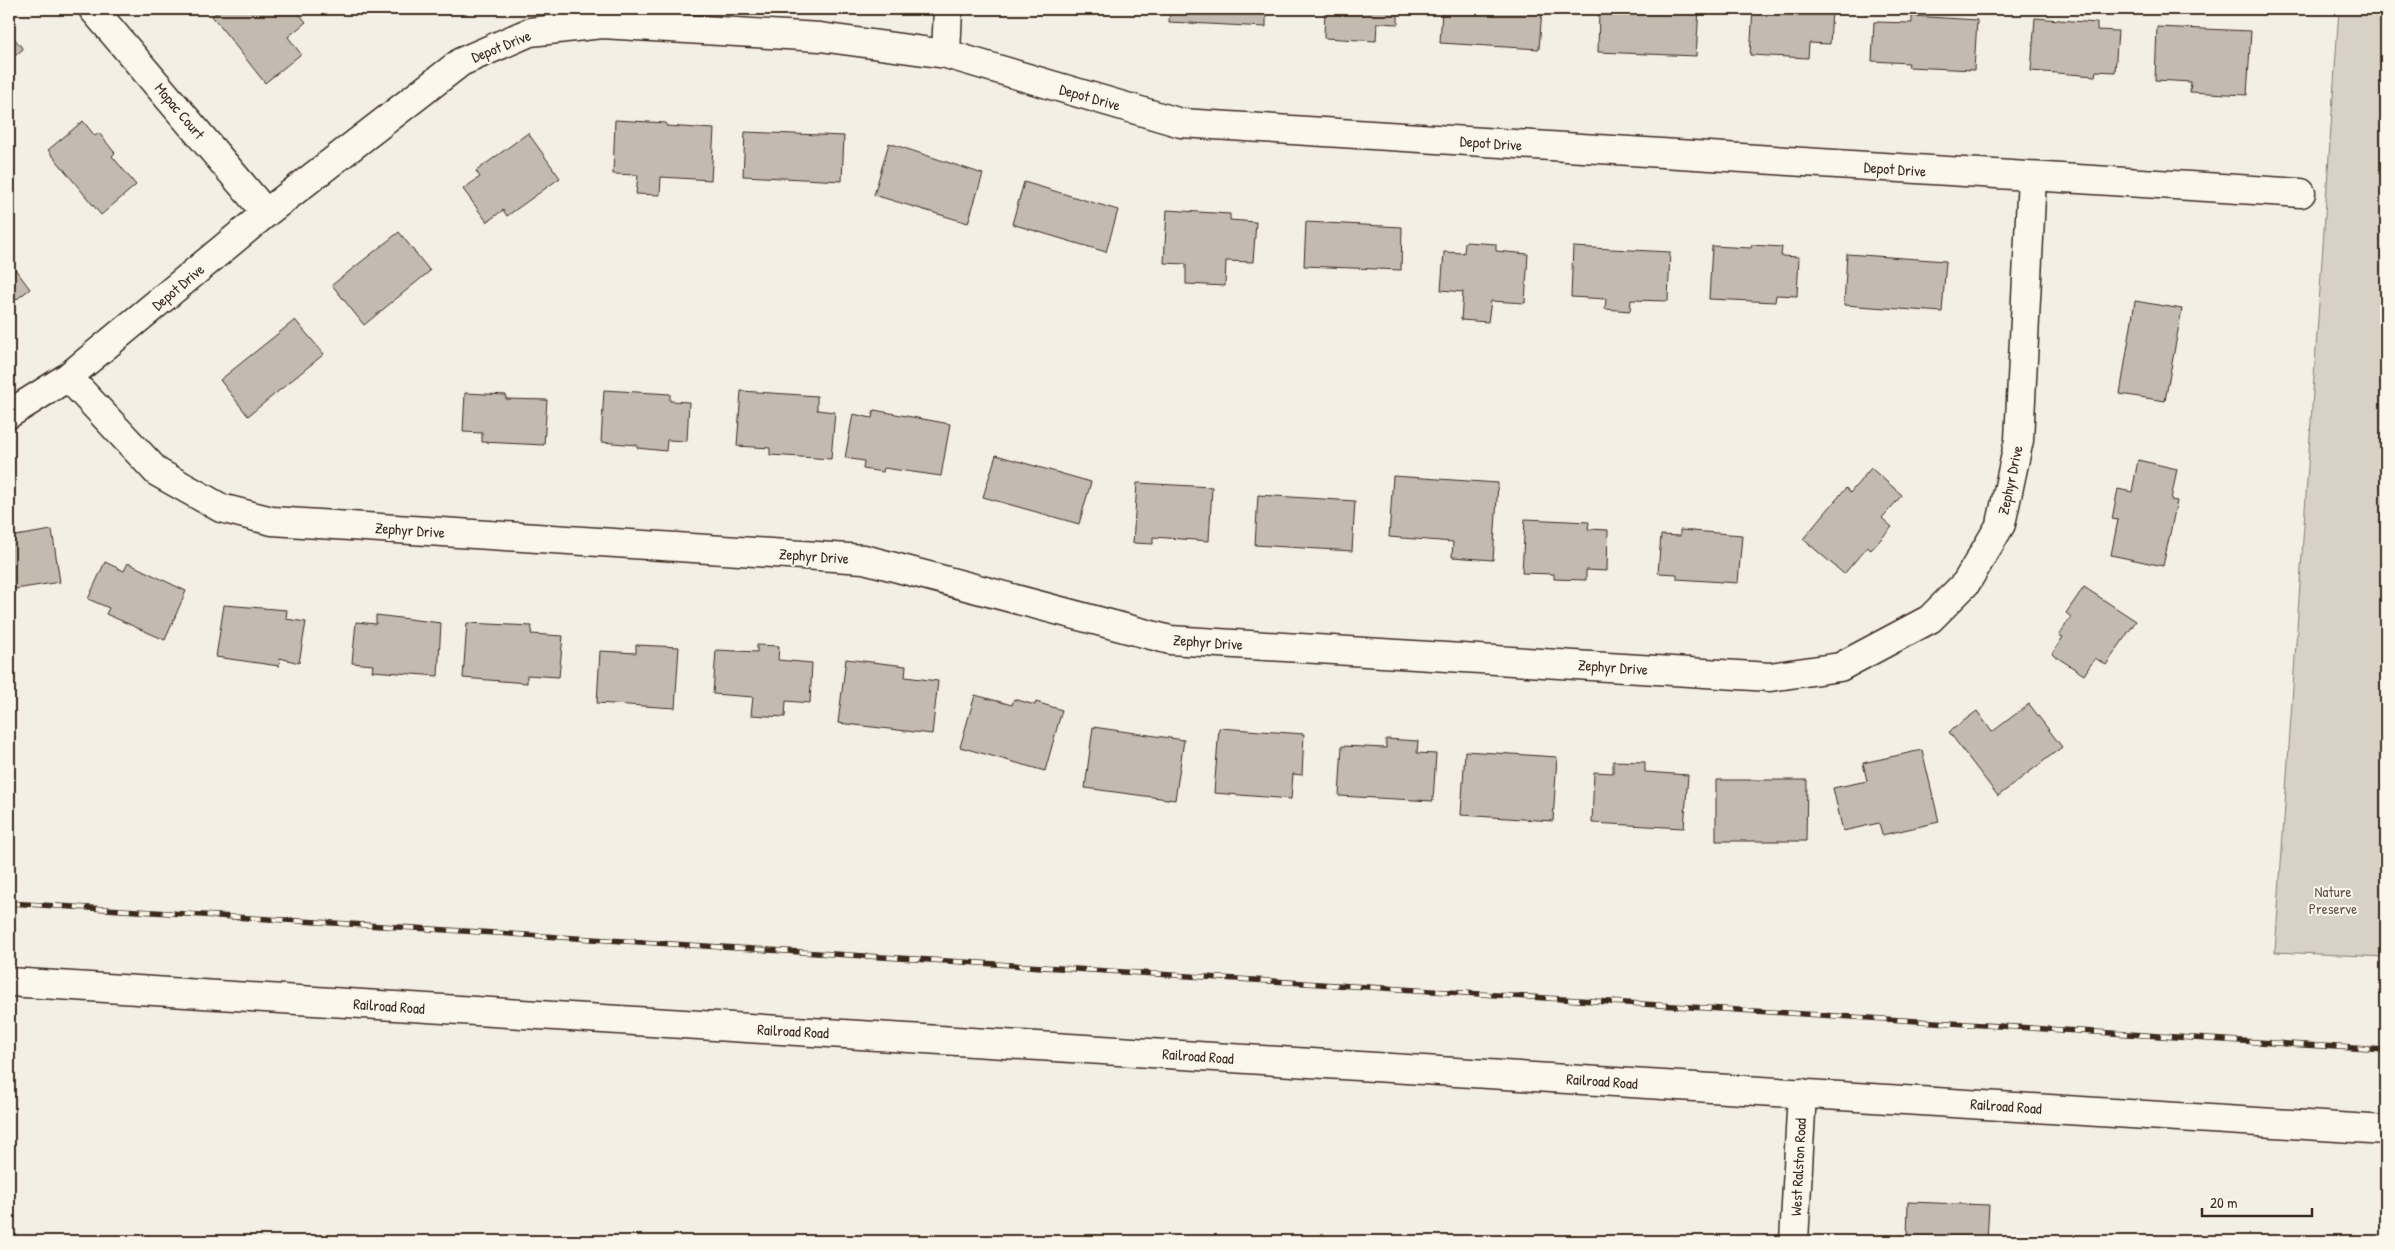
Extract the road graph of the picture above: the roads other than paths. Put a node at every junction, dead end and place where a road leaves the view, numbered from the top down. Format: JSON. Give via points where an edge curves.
{"nodes":[{"id":1,"x":93,"y":9,"type":"edge"},
{"id":2,"x":948,"y":9,"type":"edge"},
{"id":3,"x":946,"y":54,"type":"junction"},
{"id":4,"x":2032,"y":177,"type":"junction"},
{"id":5,"x":2301,"y":193,"type":"dead end"},
{"id":6,"x":266,"y":213,"type":"junction"},
{"id":7,"x":68,"y":377,"type":"junction"},
{"id":8,"x":9,"y":414,"type":"edge"},
{"id":9,"x":9,"y":982,"type":"edge"},
{"id":10,"x":1802,"y":1093,"type":"junction"},
{"id":11,"x":2386,"y":1130,"type":"edge"},
{"id":12,"x":1794,"y":1241,"type":"edge"}],
"edges":[{"from":1,"to":6,"type":"street","name":"Mopac Court"},
{"from":2,"to":3,"type":"street"},
{"from":3,"to":4,"type":"street","name":"Depot Drive","via":[[1181,123]]},
{"from":3,"to":6,"type":"street","name":"Depot Drive","via":[[820,37],[602,24],[530,32],[461,62]]},
{"from":4,"to":5,"type":"street","name":"Depot Drive"},
{"from":4,"to":7,"type":"street","name":"Zephyr Drive","via":[[2019,440],[2002,524],[1966,583],[1930,619],[1840,667],[1770,677],[1170,640],[864,559],[272,521],[221,508],[157,472]]},
{"from":6,"to":7,"type":"street","name":"Depot Drive"},
{"from":7,"to":8,"type":"street","name":"Depot Drive"},
{"from":9,"to":10,"type":"street","name":"Railroad Road"},
{"from":10,"to":11,"type":"street","name":"Railroad Road"},
{"from":10,"to":12,"type":"street","name":"West Ralston Road"}]}
